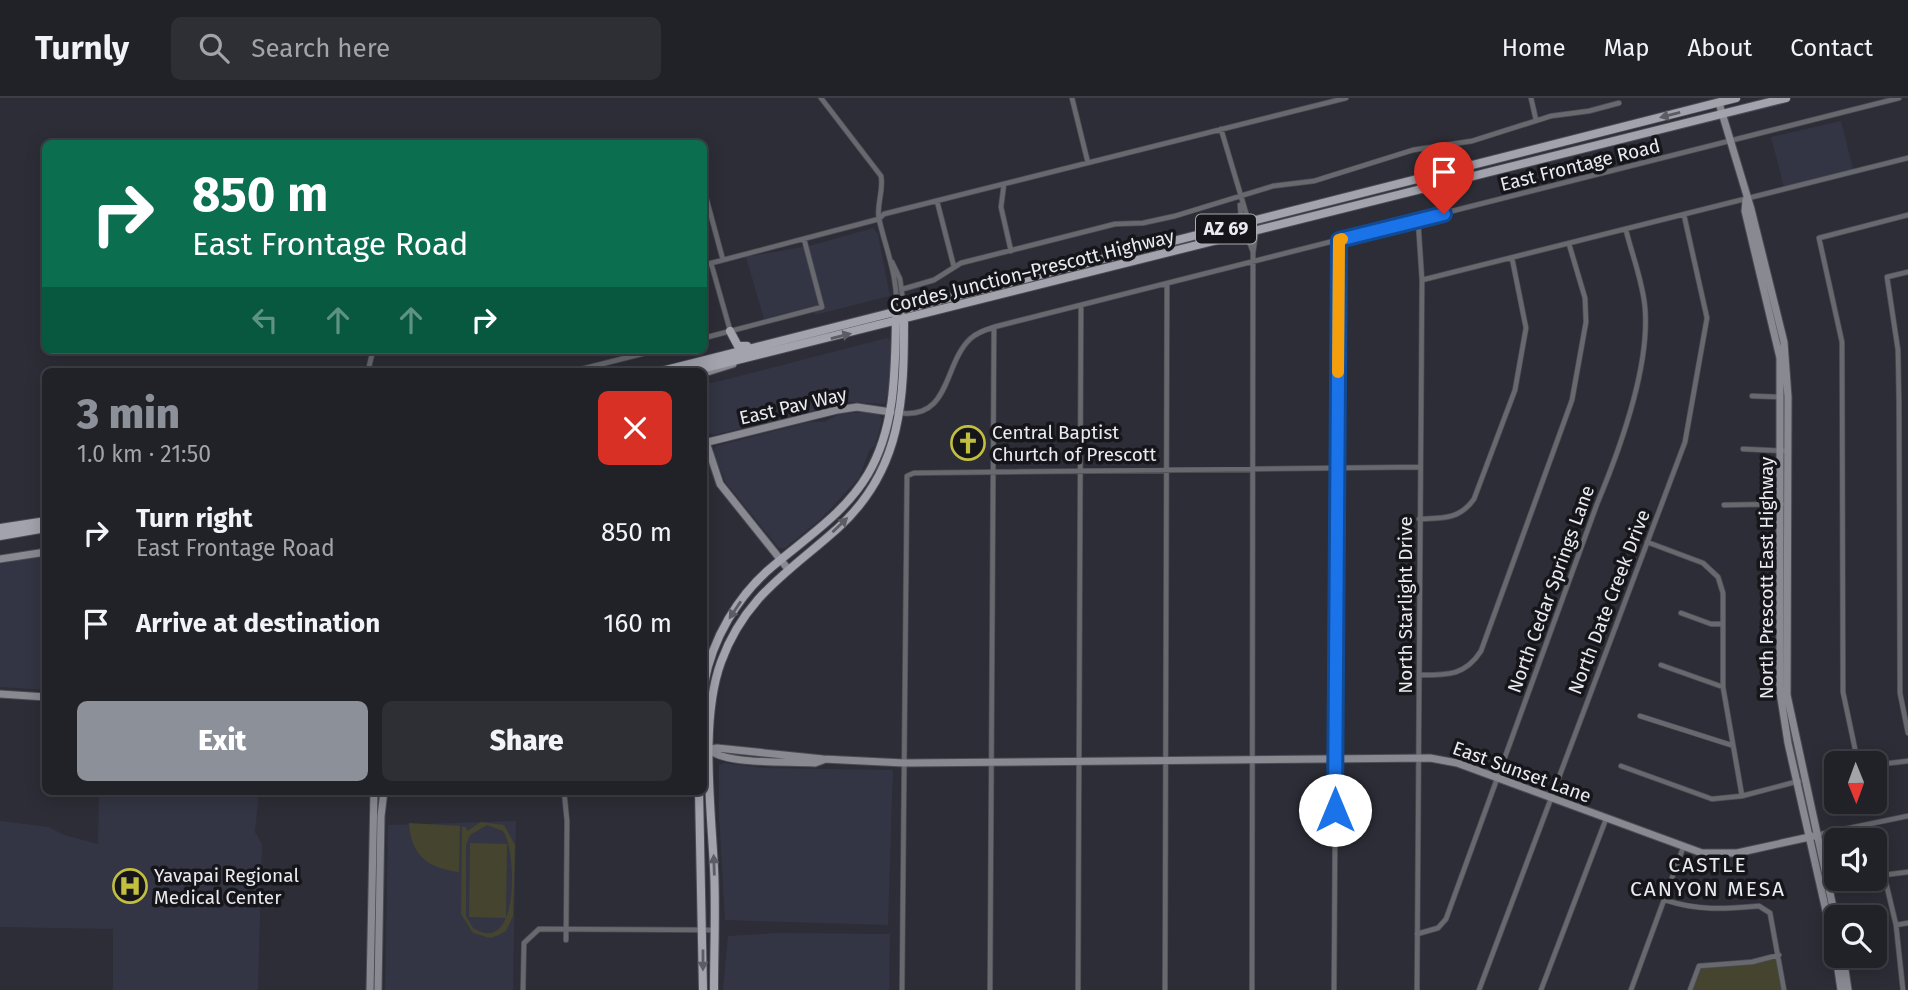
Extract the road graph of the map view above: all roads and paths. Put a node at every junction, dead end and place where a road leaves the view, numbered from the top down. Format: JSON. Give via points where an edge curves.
{"nodes":[{"id":1,"x":821,"y":98,"type":"edge"},
{"id":2,"x":1072,"y":98,"type":"edge"},
{"id":3,"x":1346,"y":98,"type":"edge"},
{"id":4,"x":1531,"y":98,"type":"edge"},
{"id":5,"x":1736,"y":98,"type":"edge"},
{"id":6,"x":1786,"y":98,"type":"edge"},
{"id":7,"x":1899,"y":98,"type":"edge"},
{"id":8,"x":1718,"y":100,"type":"edge"},
{"id":9,"x":1619,"y":103,"type":"dead end"},
{"id":10,"x":1722,"y":114,"type":"junction"},
{"id":11,"x":1536,"y":120,"type":"junction"},
{"id":12,"x":1221,"y":129,"type":"junction"},
{"id":13,"x":1730,"y":142,"type":"junction"},
{"id":14,"x":1908,"y":158,"type":"edge"},
{"id":15,"x":1088,"y":163,"type":"junction"},
{"id":16,"x":1004,"y":184,"type":"junction"},
{"id":17,"x":1239,"y":198,"type":"junction"},
{"id":18,"x":1746,"y":199,"type":"junction"},
{"id":19,"x":707,"y":201,"type":"edge"},
{"id":20,"x":937,"y":201,"type":"junction"},
{"id":21,"x":1684,"y":215,"type":"junction"},
{"id":22,"x":1908,"y":215,"type":"edge"},
{"id":23,"x":879,"y":219,"type":"junction"},
{"id":24,"x":1418,"y":220,"type":"junction"},
{"id":25,"x":1249,"y":223,"type":"junction"},
{"id":26,"x":1232,"y":228,"type":"junction"},
{"id":27,"x":1257,"y":230,"type":"junction"},
{"id":28,"x":1626,"y":230,"type":"junction"},
{"id":29,"x":1246,"y":233,"type":"junction"},
{"id":30,"x":804,"y":239,"type":"junction"},
{"id":31,"x":1339,"y":240,"type":"junction"},
{"id":32,"x":1569,"y":244,"type":"junction"},
{"id":33,"x":1011,"y":251,"type":"junction"},
{"id":34,"x":1253,"y":253,"type":"junction"},
{"id":35,"x":1512,"y":258,"type":"junction"},
{"id":36,"x":723,"y":260,"type":"junction"},
{"id":37,"x":892,"y":261,"type":"junction"},
{"id":38,"x":1254,"y":262,"type":"junction"},
{"id":39,"x":711,"y":263,"type":"junction"},
{"id":40,"x":707,"y":264,"type":"edge"},
{"id":41,"x":954,"y":267,"type":"junction"},
{"id":42,"x":1908,"y":272,"type":"edge"},
{"id":43,"x":1422,"y":280,"type":"junction"},
{"id":44,"x":1167,"y":284,"type":"junction"},
{"id":45,"x":903,"y":289,"type":"junction"},
{"id":46,"x":1081,"y":306,"type":"junction"},
{"id":47,"x":900,"y":310,"type":"junction"},
{"id":48,"x":900,"y":322,"type":"junction"},
{"id":49,"x":994,"y":327,"type":"junction"},
{"id":50,"x":730,"y":331,"type":"junction"},
{"id":51,"x":811,"y":333,"type":"junction"},
{"id":52,"x":707,"y":337,"type":"edge"},
{"id":53,"x":641,"y":354,"type":"edge"},
{"id":54,"x":742,"y":360,"type":"junction"},
{"id":55,"x":586,"y":368,"type":"edge"},
{"id":56,"x":674,"y":368,"type":"edge"},
{"id":57,"x":706,"y":368,"type":"edge"},
{"id":58,"x":707,"y":372,"type":"edge"},
{"id":59,"x":894,"y":382,"type":"junction"},
{"id":60,"x":1752,"y":396,"type":"dead end"},
{"id":61,"x":1785,"y":397,"type":"junction"},
{"id":62,"x":891,"y":412,"type":"junction"},
{"id":63,"x":900,"y":413,"type":"junction"},
{"id":64,"x":707,"y":440,"type":"edge"},
{"id":65,"x":707,"y":449,"type":"edge"},
{"id":66,"x":1743,"y":449,"type":"dead end"},
{"id":67,"x":890,"y":450,"type":"junction"},
{"id":68,"x":1784,"y":451,"type":"junction"},
{"id":69,"x":1338,"y":467,"type":"junction"},
{"id":70,"x":1420,"y":467,"type":"junction"},
{"id":71,"x":1255,"y":468,"type":"junction"},
{"id":72,"x":1168,"y":470,"type":"junction"},
{"id":73,"x":1080,"y":471,"type":"junction"},
{"id":74,"x":993,"y":472,"type":"junction"},
{"id":75,"x":1783,"y":504,"type":"junction"},
{"id":76,"x":1724,"y":505,"type":"dead end"},
{"id":77,"x":1419,"y":519,"type":"junction"},
{"id":78,"x":42,"y":522,"type":"edge"},
{"id":79,"x":0,"y":528,"type":"edge"},
{"id":80,"x":42,"y":529,"type":"edge"},
{"id":81,"x":0,"y":536,"type":"edge"},
{"id":82,"x":1647,"y":542,"type":"junction"},
{"id":83,"x":42,"y":553,"type":"edge"},
{"id":84,"x":0,"y":559,"type":"edge"},
{"id":85,"x":781,"y":560,"type":"junction"},
{"id":86,"x":788,"y":569,"type":"junction"},
{"id":87,"x":1681,"y":613,"type":"dead end"},
{"id":88,"x":1723,"y":624,"type":"junction"},
{"id":89,"x":707,"y":664,"type":"edge"},
{"id":90,"x":1661,"y":665,"type":"dead end"},
{"id":91,"x":1419,"y":675,"type":"junction"},
{"id":92,"x":1723,"y":687,"type":"junction"},
{"id":93,"x":0,"y":694,"type":"edge"},
{"id":94,"x":42,"y":697,"type":"edge"},
{"id":95,"x":1640,"y":716,"type":"dead end"},
{"id":96,"x":1908,"y":733,"type":"edge"},
{"id":97,"x":1731,"y":745,"type":"junction"},
{"id":98,"x":707,"y":751,"type":"edge"},
{"id":99,"x":1855,"y":751,"type":"edge"},
{"id":100,"x":1418,"y":758,"type":"junction"},
{"id":101,"x":1335,"y":759,"type":"junction"},
{"id":102,"x":1253,"y":760,"type":"junction"},
{"id":103,"x":1166,"y":761,"type":"junction"},
{"id":104,"x":1908,"y":761,"type":"edge"},
{"id":105,"x":1079,"y":762,"type":"junction"},
{"id":106,"x":904,"y":763,"type":"junction"},
{"id":107,"x":991,"y":763,"type":"junction"},
{"id":108,"x":1887,"y":763,"type":"edge"},
{"id":109,"x":1622,"y":766,"type":"dead end"},
{"id":110,"x":1496,"y":778,"type":"junction"},
{"id":111,"x":1800,"y":781,"type":"junction"},
{"id":112,"x":374,"y":795,"type":"edge"},
{"id":113,"x":384,"y":795,"type":"edge"},
{"id":114,"x":564,"y":795,"type":"edge"},
{"id":115,"x":699,"y":795,"type":"edge"},
{"id":116,"x":1742,"y":796,"type":"junction"},
{"id":117,"x":1551,"y":799,"type":"junction"},
{"id":118,"x":1908,"y":816,"type":"edge"},
{"id":119,"x":1606,"y":819,"type":"junction"},
{"id":120,"x":1872,"y":824,"type":"junction"},
{"id":121,"x":1873,"y":828,"type":"edge"},
{"id":122,"x":1813,"y":836,"type":"junction"},
{"id":123,"x":1682,"y":848,"type":"junction"},
{"id":124,"x":1908,"y":872,"type":"edge"},
{"id":125,"x":1887,"y":875,"type":"edge"},
{"id":126,"x":1887,"y":888,"type":"edge"},
{"id":127,"x":1665,"y":900,"type":"junction"},
{"id":128,"x":1826,"y":905,"type":"edge"},
{"id":129,"x":1832,"y":905,"type":"edge"},
{"id":130,"x":1908,"y":923,"type":"edge"},
{"id":131,"x":1896,"y":925,"type":"junction"},
{"id":132,"x":566,"y":928,"type":"junction"},
{"id":133,"x":703,"y":930,"type":"junction"},
{"id":134,"x":714,"y":930,"type":"junction"},
{"id":135,"x":1417,"y":934,"type":"junction"},
{"id":136,"x":566,"y":940,"type":"dead end"},
{"id":137,"x":1779,"y":955,"type":"junction"},
{"id":138,"x":1838,"y":968,"type":"edge"},
{"id":139,"x":1845,"y":968,"type":"edge"},
{"id":140,"x":370,"y":990,"type":"edge"},
{"id":141,"x":378,"y":990,"type":"edge"},
{"id":142,"x":523,"y":990,"type":"edge"},
{"id":143,"x":703,"y":990,"type":"edge"},
{"id":144,"x":714,"y":990,"type":"edge"},
{"id":145,"x":902,"y":990,"type":"edge"},
{"id":146,"x":990,"y":990,"type":"edge"},
{"id":147,"x":1078,"y":990,"type":"edge"},
{"id":148,"x":1165,"y":990,"type":"edge"},
{"id":149,"x":1252,"y":990,"type":"edge"},
{"id":150,"x":1334,"y":990,"type":"edge"},
{"id":151,"x":1417,"y":990,"type":"edge"},
{"id":152,"x":1479,"y":990,"type":"edge"},
{"id":153,"x":1541,"y":990,"type":"edge"},
{"id":154,"x":1631,"y":990,"type":"edge"},
{"id":155,"x":1690,"y":990,"type":"edge"},
{"id":156,"x":1784,"y":990,"type":"edge"},
{"id":157,"x":1841,"y":990,"type":"edge"},
{"id":158,"x":1848,"y":990,"type":"edge"},
{"id":159,"x":1903,"y":990,"type":"edge"}],
"edges":[{"from":1,"to":23,"type":"street","via":[[879,172],[884,190]]},
{"from":2,"to":15,"type":"street"},
{"from":3,"to":12,"type":"street"},
{"from":4,"to":11,"type":"street"},
{"from":5,"to":8,"type":"main road","name":"Cordes Junction–Prescott Highway","number":"AZ 69"},
{"from":6,"to":10,"type":"main road","name":"Cordes Junction–Prescott Highway","number":"AZ 69"},
{"from":7,"to":13,"type":"street","name":"East Frontage Road"},
{"from":8,"to":10,"type":"street","name":"North Prescott East Highway"},
{"from":8,"to":25,"type":"main road","name":"Cordes Junction–Prescott Highway","number":"AZ 69","one_way":true},
{"from":9,"to":11,"type":"street"},
{"from":10,"to":13,"type":"street","name":"North Prescott East Highway"},
{"from":10,"to":27,"type":"main road","name":"Cordes Junction–Prescott Highway","number":"AZ 69"},
{"from":11,"to":17,"type":"street","via":[[1472,141],[1413,150],[1314,181],[1273,186]]},
{"from":12,"to":15,"type":"street"},
{"from":12,"to":17,"type":"street"},
{"from":13,"to":18,"type":"street","name":"North Prescott East Highway"},
{"from":13,"to":24,"type":"street","name":"East Frontage Road"},
{"from":14,"to":18,"type":"street"},
{"from":15,"to":16,"type":"street"},
{"from":16,"to":20,"type":"street"},
{"from":16,"to":33,"type":"street","via":[[1001,207]]},
{"from":17,"to":25,"type":"street"},
{"from":17,"to":26,"type":"street","via":[[1241,220]]},
{"from":17,"to":33,"type":"street"},
{"from":18,"to":21,"type":"street"},
{"from":18,"to":61,"type":"street","name":"North Prescott East Highway","via":[[1784,342]]},
{"from":19,"to":36,"type":"street"},
{"from":20,"to":23,"type":"street"},
{"from":20,"to":41,"type":"street"},
{"from":21,"to":28,"type":"street"},
{"from":21,"to":82,"type":"street","name":"North Date Creek Drive","via":[[1704,299],[1705,337],[1685,442]]},
{"from":22,"to":99,"type":"street","via":[[1819,238],[1843,353],[1843,692]]},
{"from":23,"to":30,"type":"street"},
{"from":23,"to":37,"type":"street"},
{"from":24,"to":31,"type":"street","name":"East Frontage Road"},
{"from":24,"to":43,"type":"street","name":"North Starlight Drive"},
{"from":25,"to":26,"type":"main road","name":"Cordes Junction–Prescott Highway","number":"AZ 69"},
{"from":25,"to":29,"type":"street"},
{"from":26,"to":47,"type":"main road","name":"Cordes Junction–Prescott Highway","number":"AZ 69"},
{"from":27,"to":29,"type":"main road","name":"Cordes Junction–Prescott Highway","number":"AZ 69"},
{"from":27,"to":34,"type":"street"},
{"from":28,"to":32,"type":"street"},
{"from":28,"to":110,"type":"street","name":"North Cedar Springs Lane","via":[[1645,304],[1646,327],[1625,436]]},
{"from":29,"to":34,"type":"street","number":"AZ 69"},
{"from":29,"to":48,"type":"main road","name":"Cordes Junction–Prescott Highway","number":"AZ 69"},
{"from":30,"to":36,"type":"street"},
{"from":30,"to":50,"type":"street","via":[[821,307]]},
{"from":31,"to":38,"type":"street","name":"East Frontage Road"},
{"from":31,"to":69,"type":"street"},
{"from":32,"to":35,"type":"street"},
{"from":32,"to":91,"type":"street","via":[[1587,322],[1565,425],[1481,651],[1457,674]]},
{"from":33,"to":41,"type":"street"},
{"from":34,"to":38,"type":"street","number":"AZ 69"},
{"from":35,"to":43,"type":"street"},
{"from":35,"to":77,"type":"street","via":[[1526,328],[1509,407],[1468,508],[1450,518]]},
{"from":36,"to":39,"type":"street"},
{"from":37,"to":45,"type":"street"},
{"from":37,"to":47,"type":"street"},
{"from":38,"to":44,"type":"street","name":"East Frontage Road"},
{"from":38,"to":71,"type":"street"},
{"from":39,"to":40,"type":"street"},
{"from":39,"to":50,"type":"street"},
{"from":41,"to":45,"type":"street","via":[[934,280]]},
{"from":42,"to":96,"type":"street","via":[[1887,277],[1898,350],[1900,693]]},
{"from":43,"to":70,"type":"street","name":"North Starlight Drive"},
{"from":44,"to":46,"type":"street","name":"East Frontage Road"},
{"from":44,"to":72,"type":"street"},
{"from":45,"to":47,"type":"street"},
{"from":46,"to":49,"type":"street","name":"East Frontage Road"},
{"from":46,"to":73,"type":"street"},
{"from":47,"to":48,"type":"main road"},
{"from":47,"to":51,"type":"main road","name":"Cordes Junction–Prescott Highway","number":"AZ 69"},
{"from":54,"to":48,"type":"main road","name":"Cordes Junction–Prescott Highway","number":"AZ 69","one_way":true},
{"from":48,"to":59,"type":"main road"},
{"from":48,"to":63,"type":"main road","via":[[904,392]]},
{"from":49,"to":63,"type":"street","name":"East Frontage Road","via":[[970,339],[936,402],[920,413]]},
{"from":49,"to":74,"type":"street"},
{"from":50,"to":51,"type":"main road","via":[[733,342],[743,347]]},
{"from":50,"to":52,"type":"street"},
{"from":51,"to":56,"type":"main road","name":"Cordes Junction–Prescott Highway","number":"AZ 69"},
{"from":53,"to":55,"type":"street"},
{"from":54,"to":57,"type":"main road","name":"Cordes Junction–Prescott Highway","number":"AZ 69"},
{"from":54,"to":58,"type":"street"},
{"from":59,"to":62,"type":"main road"},
{"from":59,"to":63,"type":"main road"},
{"from":60,"to":61,"type":"street"},
{"from":61,"to":68,"type":"street","name":"North Prescott East Highway"},
{"from":62,"to":64,"type":"street","name":"East Pav Way","via":[[857,407],[836,410]]},
{"from":62,"to":67,"type":"main road"},
{"from":62,"to":85,"type":"main road","via":[[869,472],[855,493]]},
{"from":63,"to":67,"type":"main road"},
{"from":65,"to":85,"type":"street","via":[[720,484]]},
{"from":66,"to":68,"type":"street"},
{"from":86,"to":67,"type":"main road","one_way":true,"via":[[854,512]]},
{"from":68,"to":75,"type":"street","name":"North Prescott East Highway"},
{"from":69,"to":70,"type":"street"},
{"from":69,"to":71,"type":"street"},
{"from":69,"to":101,"type":"street"},
{"from":70,"to":77,"type":"street","name":"North Starlight Drive"},
{"from":71,"to":72,"type":"street"},
{"from":71,"to":102,"type":"street"},
{"from":72,"to":73,"type":"street"},
{"from":72,"to":103,"type":"street"},
{"from":73,"to":74,"type":"street"},
{"from":73,"to":105,"type":"street"},
{"from":74,"to":106,"type":"street","via":[[914,472],[907,476]]},
{"from":74,"to":107,"type":"street"},
{"from":75,"to":76,"type":"street"},
{"from":75,"to":111,"type":"street","name":"North Prescott East Highway","via":[[1782,641]]},
{"from":77,"to":91,"type":"street","name":"North Starlight Drive"},
{"from":78,"to":79,"type":"main road"},
{"from":80,"to":81,"type":"main road"},
{"from":82,"to":88,"type":"street","via":[[1703,563],[1718,577]]},
{"from":82,"to":117,"type":"street","name":"North Date Creek Drive"},
{"from":83,"to":84,"type":"street"},
{"from":85,"to":86,"type":"street"},
{"from":85,"to":89,"type":"main road","one_way":true,"via":[[749,589]]},
{"from":86,"to":98,"type":"main road","via":[[751,606],[730,640],[713,690]]},
{"from":87,"to":88,"type":"street"},
{"from":88,"to":92,"type":"street"},
{"from":90,"to":92,"type":"street"},
{"from":91,"to":100,"type":"street","name":"North Starlight Drive"},
{"from":92,"to":97,"type":"street"},
{"from":93,"to":94,"type":"street"},
{"from":95,"to":97,"type":"street"},
{"from":97,"to":116,"type":"street"},
{"from":98,"to":106,"type":"street","name":"East Sunset Lane","via":[[756,760]]},
{"from":134,"to":98,"type":"main road","one_way":true},
{"from":100,"to":101,"type":"street","name":"East Sunset Lane"},
{"from":100,"to":110,"type":"street","name":"East Sunset Lane","via":[[1457,763]]},
{"from":100,"to":135,"type":"street","name":"North Starlight Drive"},
{"from":101,"to":102,"type":"street","name":"East Sunset Lane"},
{"from":101,"to":150,"type":"street"},
{"from":102,"to":103,"type":"street","name":"East Sunset Lane"},
{"from":102,"to":149,"type":"street"},
{"from":103,"to":105,"type":"street","name":"East Sunset Lane"},
{"from":103,"to":148,"type":"street"},
{"from":104,"to":108,"type":"street"},
{"from":105,"to":107,"type":"street","name":"East Sunset Lane"},
{"from":105,"to":147,"type":"street"},
{"from":106,"to":107,"type":"street","name":"East Sunset Lane"},
{"from":106,"to":145,"type":"street"},
{"from":107,"to":146,"type":"street"},
{"from":109,"to":116,"type":"street","via":[[1712,799]]},
{"from":110,"to":117,"type":"street","name":"East Sunset Lane"},
{"from":110,"to":135,"type":"street","name":"North Cedar Springs Lane","via":[[1446,919],[1438,928]]},
{"from":111,"to":116,"type":"street"},
{"from":111,"to":122,"type":"street","name":"North Prescott East Highway"},
{"from":112,"to":140,"type":"street"},
{"from":113,"to":141,"type":"street"},
{"from":114,"to":132,"type":"street"},
{"from":115,"to":133,"type":"main road"},
{"from":117,"to":119,"type":"street","name":"East Sunset Lane"},
{"from":117,"to":152,"type":"street","name":"North Date Creek Drive"},
{"from":118,"to":120,"type":"street","name":"East Sunset Lane"},
{"from":119,"to":123,"type":"street","name":"East Sunset Lane"},
{"from":119,"to":153,"type":"street"},
{"from":120,"to":121,"type":"street"},
{"from":120,"to":122,"type":"street","name":"East Sunset Lane"},
{"from":122,"to":123,"type":"street","name":"East Sunset Lane","via":[[1737,853]]},
{"from":122,"to":128,"type":"street","name":"North Prescott East Highway"},
{"from":122,"to":129,"type":"street","name":"North Prescott East Highway"},
{"from":123,"to":127,"type":"street"},
{"from":124,"to":125,"type":"street"},
{"from":126,"to":131,"type":"street"},
{"from":127,"to":137,"type":"street","via":[[1712,910],[1759,906],[1770,913]]},
{"from":127,"to":154,"type":"street"},
{"from":130,"to":131,"type":"street"},
{"from":131,"to":159,"type":"street"},
{"from":132,"to":133,"type":"street"},
{"from":132,"to":136,"type":"street"},
{"from":132,"to":142,"type":"street","via":[[549,927],[530,934],[524,943]]},
{"from":133,"to":134,"type":"street"},
{"from":133,"to":143,"type":"main road","one_way":true},
{"from":134,"to":144,"type":"main road"},
{"from":135,"to":151,"type":"street","name":"North Starlight Drive"},
{"from":137,"to":155,"type":"street","via":[[1699,966]]},
{"from":137,"to":156,"type":"street"},
{"from":138,"to":157,"type":"street","name":"North Prescott East Highway"},
{"from":139,"to":158,"type":"street"}]}
